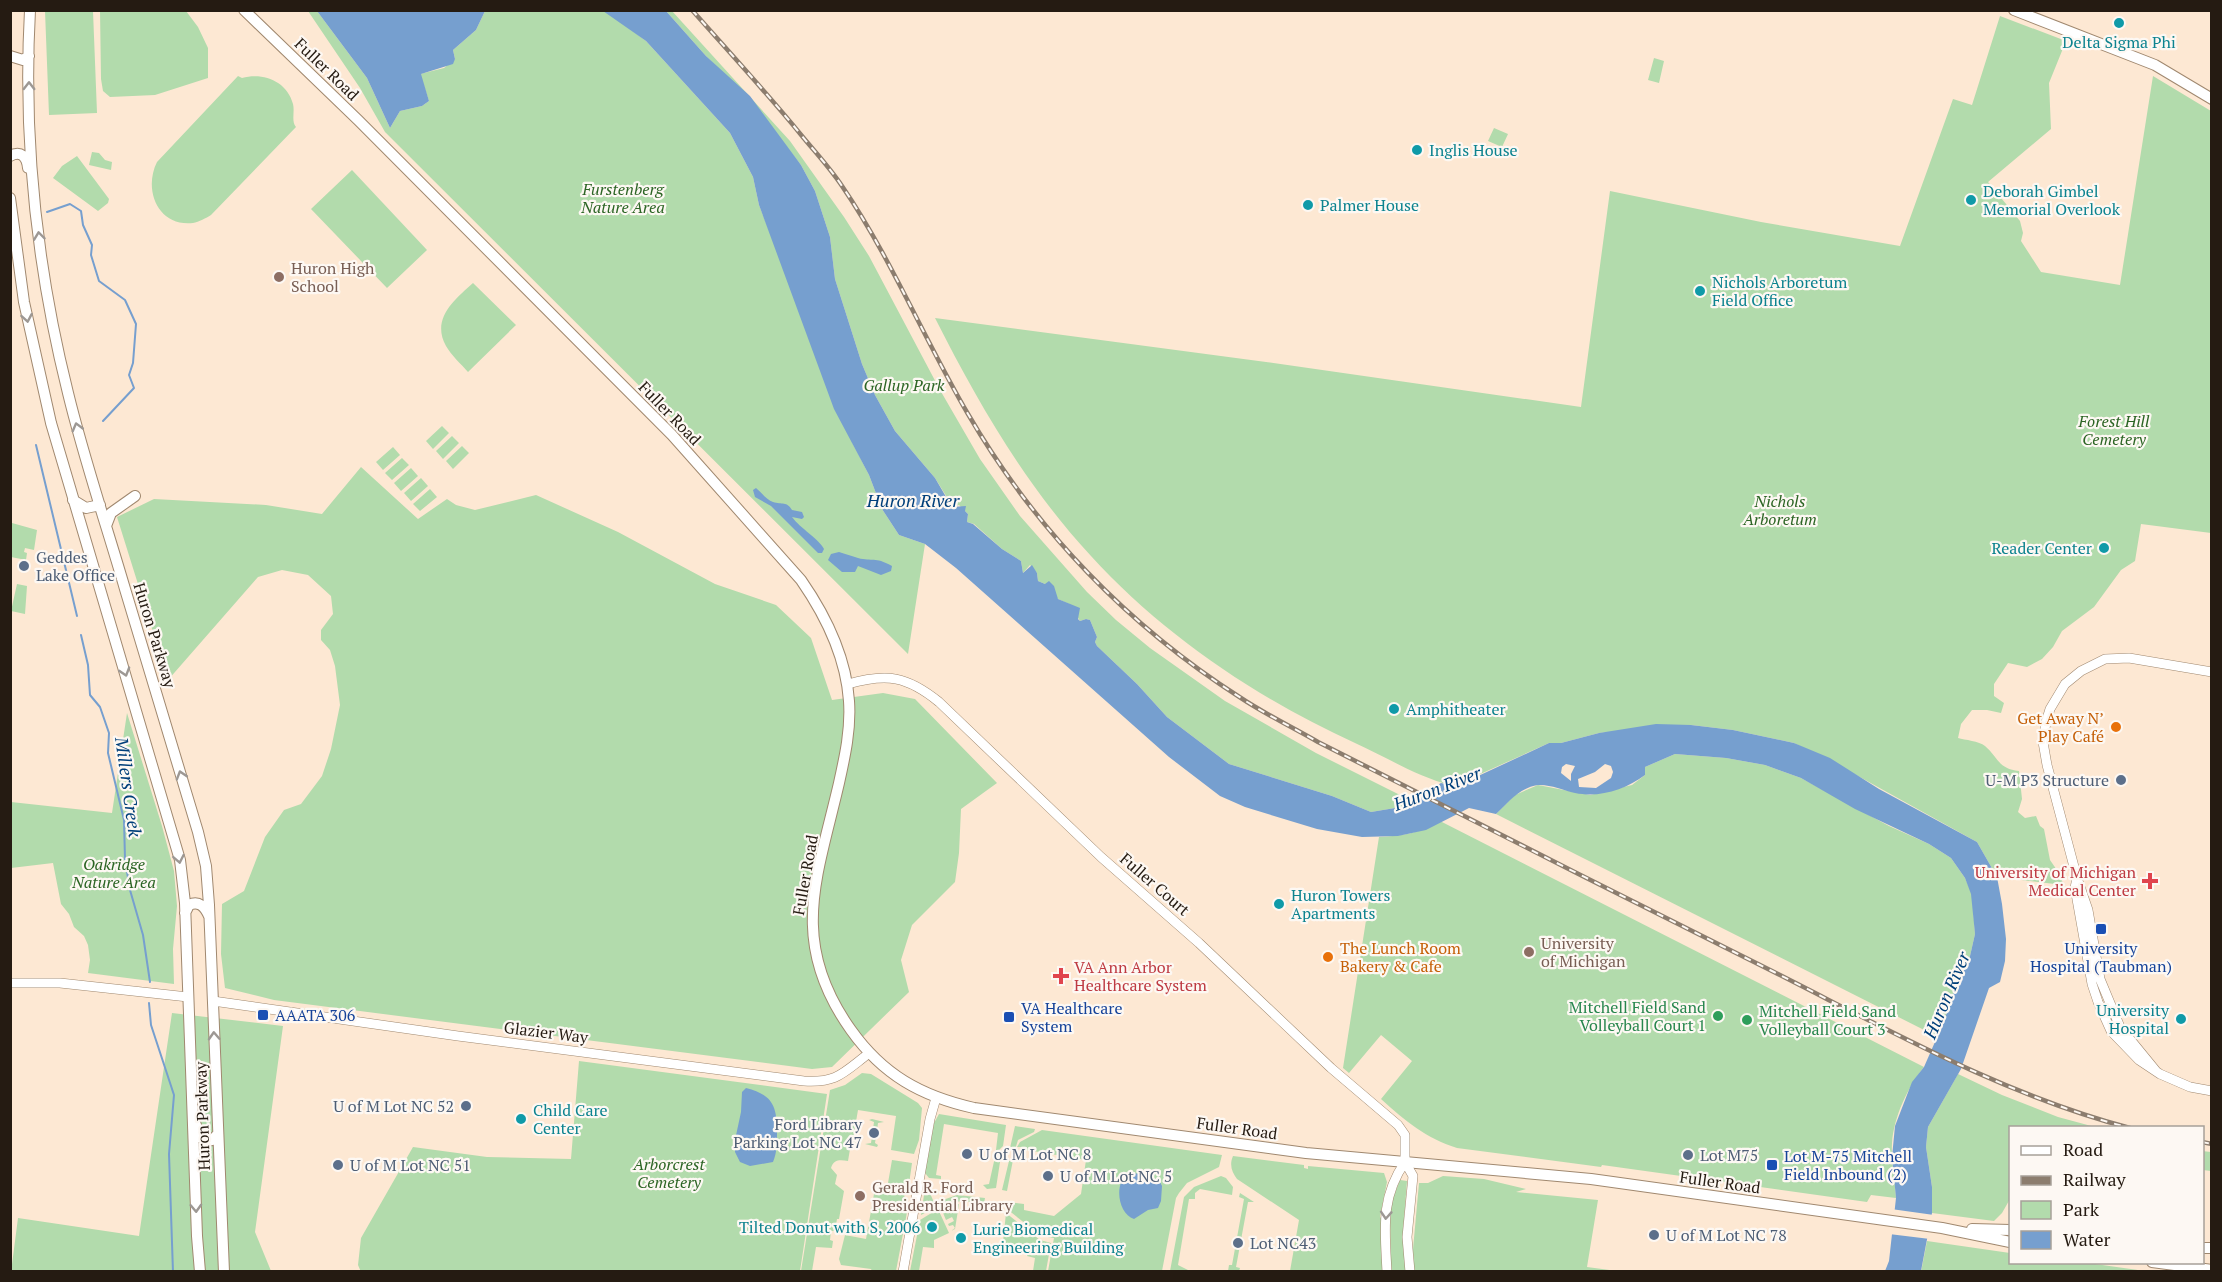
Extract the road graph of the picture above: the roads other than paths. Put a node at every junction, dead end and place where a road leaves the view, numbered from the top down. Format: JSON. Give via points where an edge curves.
{"nodes":[{"id":1,"x":30,"y":10,"type":"edge"},
{"id":2,"x":244,"y":10,"type":"edge"},
{"id":3,"x":2014,"y":10,"type":"edge"},
{"id":4,"x":10,"y":56,"type":"edge"},
{"id":5,"x":28,"y":56,"type":"junction"},
{"id":6,"x":2211,"y":99,"type":"edge"},
{"id":7,"x":10,"y":156,"type":"edge"},
{"id":8,"x":10,"y":198,"type":"edge"},
{"id":9,"x":35,"y":199,"type":"junction"},
{"id":10,"x":135,"y":496,"type":"dead end"},
{"id":11,"x":73,"y":500,"type":"junction"},
{"id":12,"x":100,"y":505,"type":"junction"},
{"id":13,"x":106,"y":526,"type":"junction"},
{"id":14,"x":2211,"y":672,"type":"edge"},
{"id":15,"x":848,"y":684,"type":"junction"},
{"id":16,"x":185,"y":914,"type":"junction"},
{"id":17,"x":210,"y":916,"type":"junction"},
{"id":18,"x":10,"y":983,"type":"edge"},
{"id":19,"x":188,"y":997,"type":"junction"},
{"id":20,"x":213,"y":1001,"type":"junction"},
{"id":21,"x":868,"y":1054,"type":"junction"},
{"id":22,"x":2211,"y":1091,"type":"edge"},
{"id":23,"x":936,"y":1098,"type":"junction"},
{"id":24,"x":192,"y":1107,"type":"junction"},
{"id":25,"x":218,"y":1134,"type":"junction"},
{"id":26,"x":1405,"y":1162,"type":"junction"},
{"id":27,"x":1942,"y":1228,"type":"junction"},
{"id":28,"x":2009,"y":1230,"type":"edge"},
{"id":29,"x":2009,"y":1242,"type":"edge"},
{"id":30,"x":2160,"y":1264,"type":"edge"},
{"id":31,"x":2211,"y":1270,"type":"edge"},
{"id":32,"x":200,"y":1272,"type":"edge"},
{"id":33,"x":225,"y":1272,"type":"edge"},
{"id":34,"x":903,"y":1272,"type":"edge"},
{"id":35,"x":1387,"y":1272,"type":"edge"},
{"id":36,"x":1410,"y":1272,"type":"edge"}],
"edges":[{"from":1,"to":5,"type":"main road","name":"Huron Parkway"},
{"from":2,"to":15,"type":"main road","name":"Fuller Road","via":[[456,218],[708,475],[818,603]]},
{"from":3,"to":6,"type":"main road","via":[[2155,65]]},
{"from":4,"to":5,"type":"main road","via":[[23,60]]},
{"from":9,"to":5,"type":"main road","name":"Huron Parkway","one_way":true},
{"from":7,"to":9,"type":"main road","via":[[26,157],[30,191]]},
{"from":8,"to":11,"type":"main road","name":"Huron Parkway","one_way":true,"via":[[30,336]]},
{"from":12,"to":9,"type":"main road","name":"Huron Parkway","one_way":true,"via":[[55,336]]},
{"from":10,"to":13,"type":"main road","via":[[111,513]]},
{"from":11,"to":12,"type":"main road","via":[[83,507]]},
{"from":11,"to":16,"type":"main road","name":"Huron Parkway","one_way":true,"via":[[176,842]]},
{"from":12,"to":13,"type":"main road","name":"Huron Parkway"},
{"from":17,"to":13,"type":"main road","name":"Huron Parkway","one_way":true,"via":[[206,866],[198,832]]},
{"from":14,"to":22,"type":"street","via":[[2129,658],[2105,659],[2065,684],[2050,709],[2043,742],[2057,808],[2088,910],[2097,966],[2120,1027],[2156,1071],[2177,1083]]},
{"from":15,"to":21,"type":"main road","name":"Fuller Road","via":[[845,758],[814,897],[812,939],[826,990]]},
{"from":15,"to":26,"type":"street","name":"Fuller Court","via":[[887,677],[915,684],[939,702],[1101,857],[1199,943],[1330,1068],[1398,1125],[1405,1135]]},
{"from":16,"to":17,"type":"main road","via":[[189,905],[196,903]]},
{"from":16,"to":19,"type":"main road","name":"Huron Parkway"},
{"from":17,"to":20,"type":"main road","name":"Huron Parkway"},
{"from":18,"to":19,"type":"street","via":[[60,983]]},
{"from":19,"to":24,"type":"main road","name":"Huron Parkway"},
{"from":20,"to":21,"type":"street","name":"Glazier Way","via":[[811,1081],[840,1076]]},
{"from":25,"to":20,"type":"main road","name":"Huron Parkway","one_way":true},
{"from":21,"to":23,"type":"main road","name":"Fuller Road","via":[[898,1078]]},
{"from":23,"to":26,"type":"main road","name":"Fuller Road","via":[[983,1109],[1306,1153]]},
{"from":23,"to":34,"type":"street"},
{"from":24,"to":25,"type":"main road","via":[[201,1138],[209,1140]]},
{"from":24,"to":32,"type":"main road","name":"Huron Parkway","one_way":true},
{"from":25,"to":33,"type":"main road","name":"Huron Parkway"},
{"from":26,"to":27,"type":"main road","name":"Fuller Road","via":[[1591,1179]]},
{"from":26,"to":35,"type":"street","one_way":true,"via":[[1385,1209]]},
{"from":26,"to":36,"type":"street","name":"Fuller Court","via":[[1413,1176],[1407,1237]]},
{"from":27,"to":28,"type":"main road","name":"Fuller Road"},
{"from":27,"to":29,"type":"main road","name":"Fuller Road"},
{"from":30,"to":31,"type":"main road"}]}
